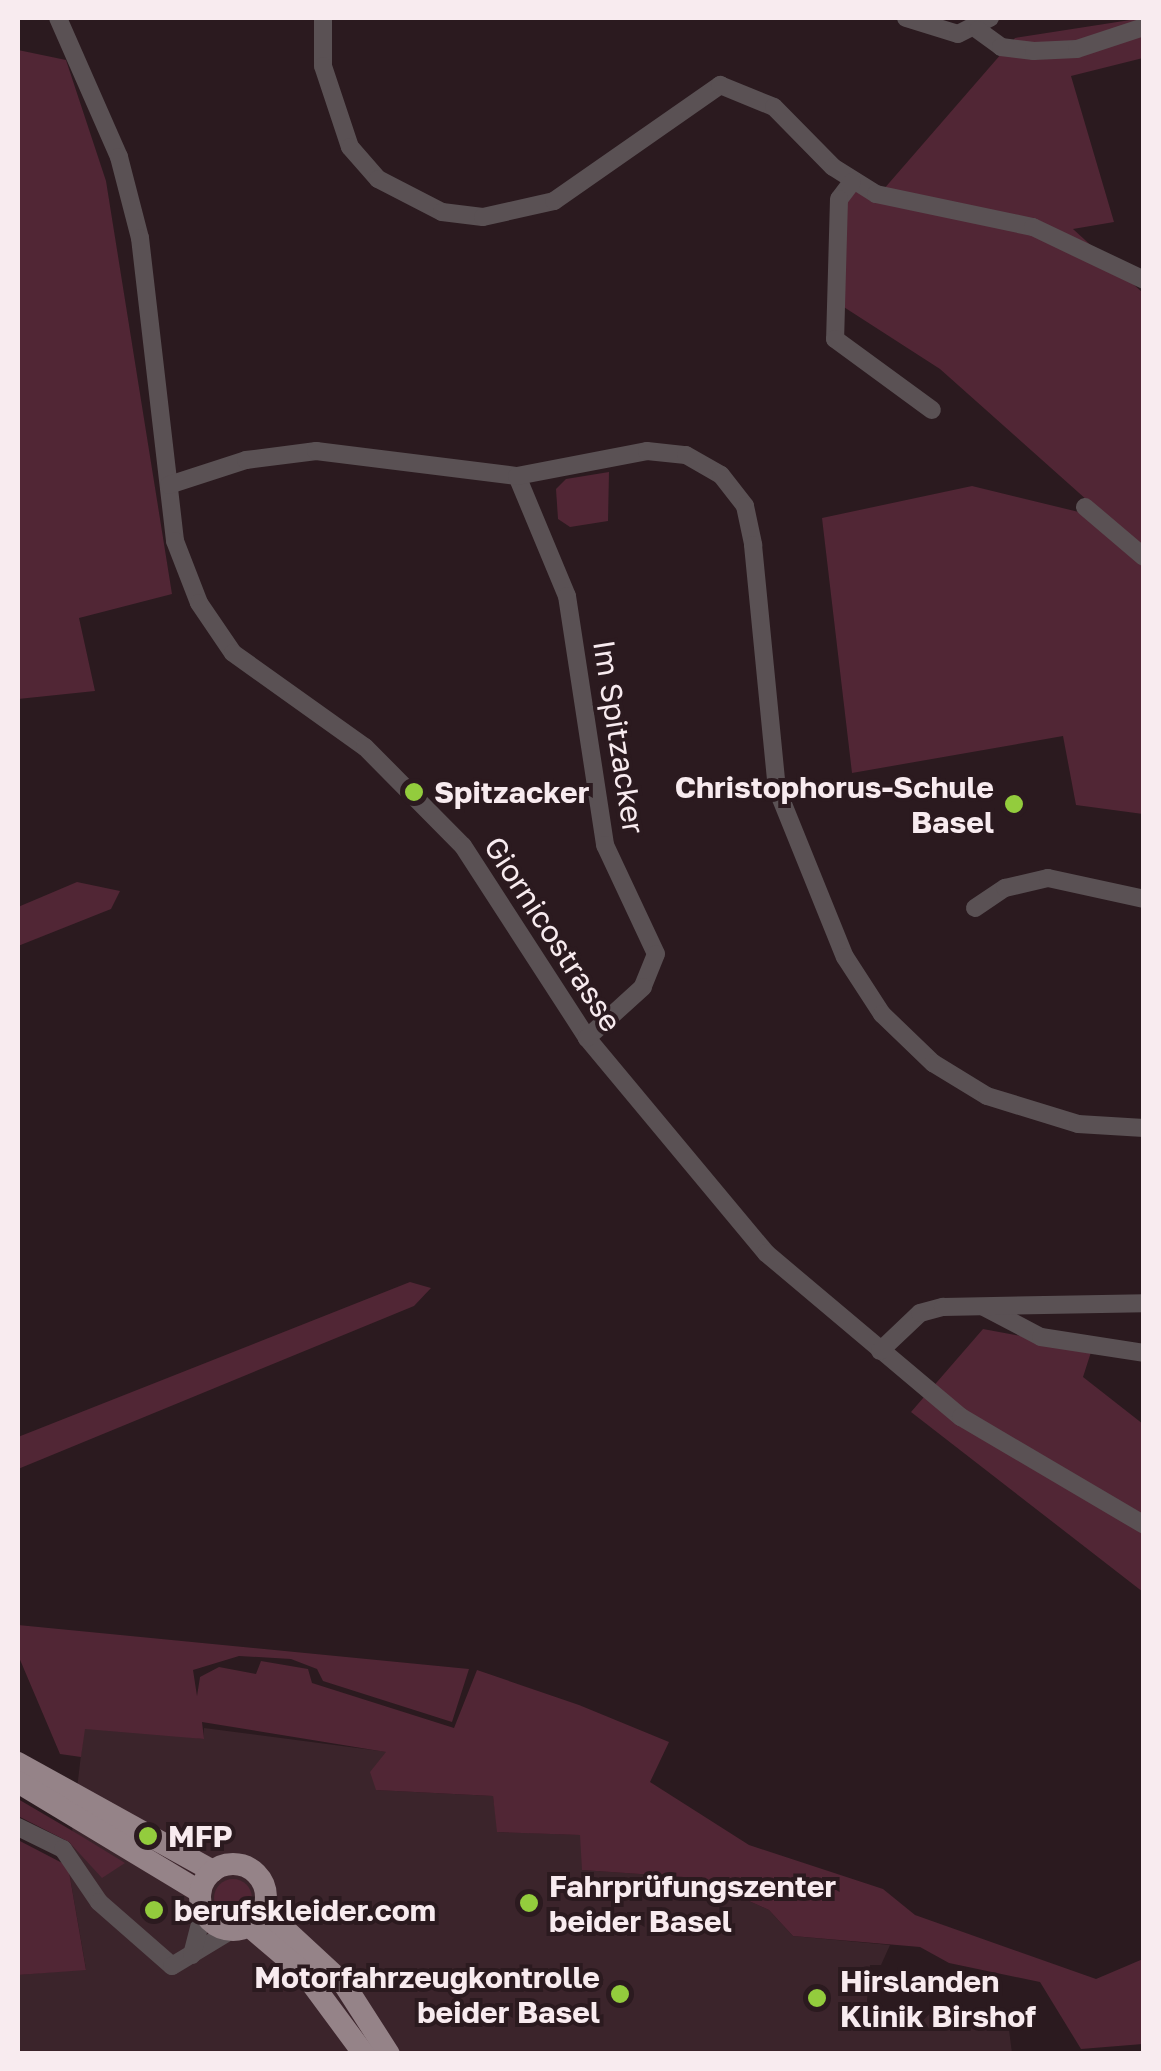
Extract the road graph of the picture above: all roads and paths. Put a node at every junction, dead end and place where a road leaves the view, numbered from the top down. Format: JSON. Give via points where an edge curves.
{"nodes":[{"id":1,"x":58,"y":18,"type":"edge"},
{"id":2,"x":323,"y":18,"type":"edge"},
{"id":3,"x":906,"y":18,"type":"edge"},
{"id":4,"x":984,"y":24,"type":"edge"},
{"id":5,"x":1144,"y":27,"type":"edge"},
{"id":6,"x":852,"y":182,"type":"junction"},
{"id":7,"x":1144,"y":280,"type":"edge"},
{"id":8,"x":932,"y":410,"type":"dead end"},
{"id":9,"x":517,"y":476,"type":"junction"},
{"id":10,"x":169,"y":486,"type":"junction"},
{"id":11,"x":1085,"y":507,"type":"dead end"},
{"id":12,"x":1144,"y":558,"type":"edge"},
{"id":13,"x":1144,"y":899,"type":"edge"},
{"id":14,"x":975,"y":908,"type":"dead end"},
{"id":15,"x":587,"y":1038,"type":"junction"},
{"id":16,"x":1144,"y":1128,"type":"edge"},
{"id":17,"x":1144,"y":1303,"type":"edge"},
{"id":18,"x":984,"y":1307,"type":"junction"},
{"id":19,"x":880,"y":1350,"type":"junction"},
{"id":20,"x":1144,"y":1353,"type":"edge"},
{"id":21,"x":1144,"y":1524,"type":"edge"},
{"id":22,"x":18,"y":1763,"type":"edge"},
{"id":23,"x":18,"y":1782,"type":"edge"},
{"id":24,"x":18,"y":1826,"type":"edge"},
{"id":25,"x":213,"y":1871,"type":"junction"},
{"id":26,"x":202,"y":1902,"type":"junction"},
{"id":27,"x":248,"y":1922,"type":"junction"},
{"id":28,"x":192,"y":1955,"type":"junction"},
{"id":29,"x":364,"y":2054,"type":"edge"},
{"id":30,"x":390,"y":2054,"type":"edge"}],
"edges":[{"from":1,"to":10,"type":"street","name":"Giornicostrasse","via":[[120,157],[140,238]]},
{"from":2,"to":6,"type":"street","via":[[323,66],[350,147],[378,179],[442,212],[483,217],[554,200],[720,85],[774,107]]},
{"from":3,"to":4,"type":"street","via":[[958,34]]},
{"from":4,"to":5,"type":"street","via":[[1000,47],[1034,51],[1077,49]]},
{"from":6,"to":7,"type":"street","via":[[1033,227]]},
{"from":6,"to":8,"type":"street","via":[[839,199],[835,338]]},
{"from":9,"to":10,"type":"street","via":[[316,450],[246,460]]},
{"from":9,"to":15,"type":"street","name":"Im Spitzacker","via":[[566,596],[606,845],[656,954],[643,986]]},
{"from":9,"to":16,"type":"street","via":[[646,451],[686,455],[721,475],[744,506],[753,545],[777,789],[845,957],[882,1014],[933,1064],[987,1096],[1078,1124]]},
{"from":10,"to":15,"type":"street","name":"Giornicostrasse","via":[[187,572],[233,653],[418,796],[504,903]]},
{"from":11,"to":12,"type":"street"},
{"from":13,"to":14,"type":"street","via":[[1048,878],[1005,888]]},
{"from":15,"to":19,"type":"street","name":"Giornicostrasse","via":[[766,1253]]},
{"from":17,"to":18,"type":"street"},
{"from":18,"to":19,"type":"street","via":[[920,1313]]},
{"from":18,"to":20,"type":"street","via":[[1041,1338]]},
{"from":19,"to":21,"type":"street","name":"Giornicostrasse","via":[[961,1417]]},
{"from":22,"to":25,"type":"main road"},
{"from":23,"to":26,"type":"main road"},
{"from":24,"to":28,"type":"street","via":[[63,1849],[99,1902],[172,1966]]},
{"from":25,"to":26,"type":"main road"},
{"from":25,"to":27,"type":"main road","via":[[252,1870],[265,1888]]},
{"from":26,"to":27,"type":"main road"},
{"from":26,"to":28,"type":"street"},
{"from":27,"to":28,"type":"street"},
{"from":27,"to":29,"type":"main road","via":[[304,1973]]},
{"from":27,"to":30,"type":"main road","via":[[344,1984]]}]}
